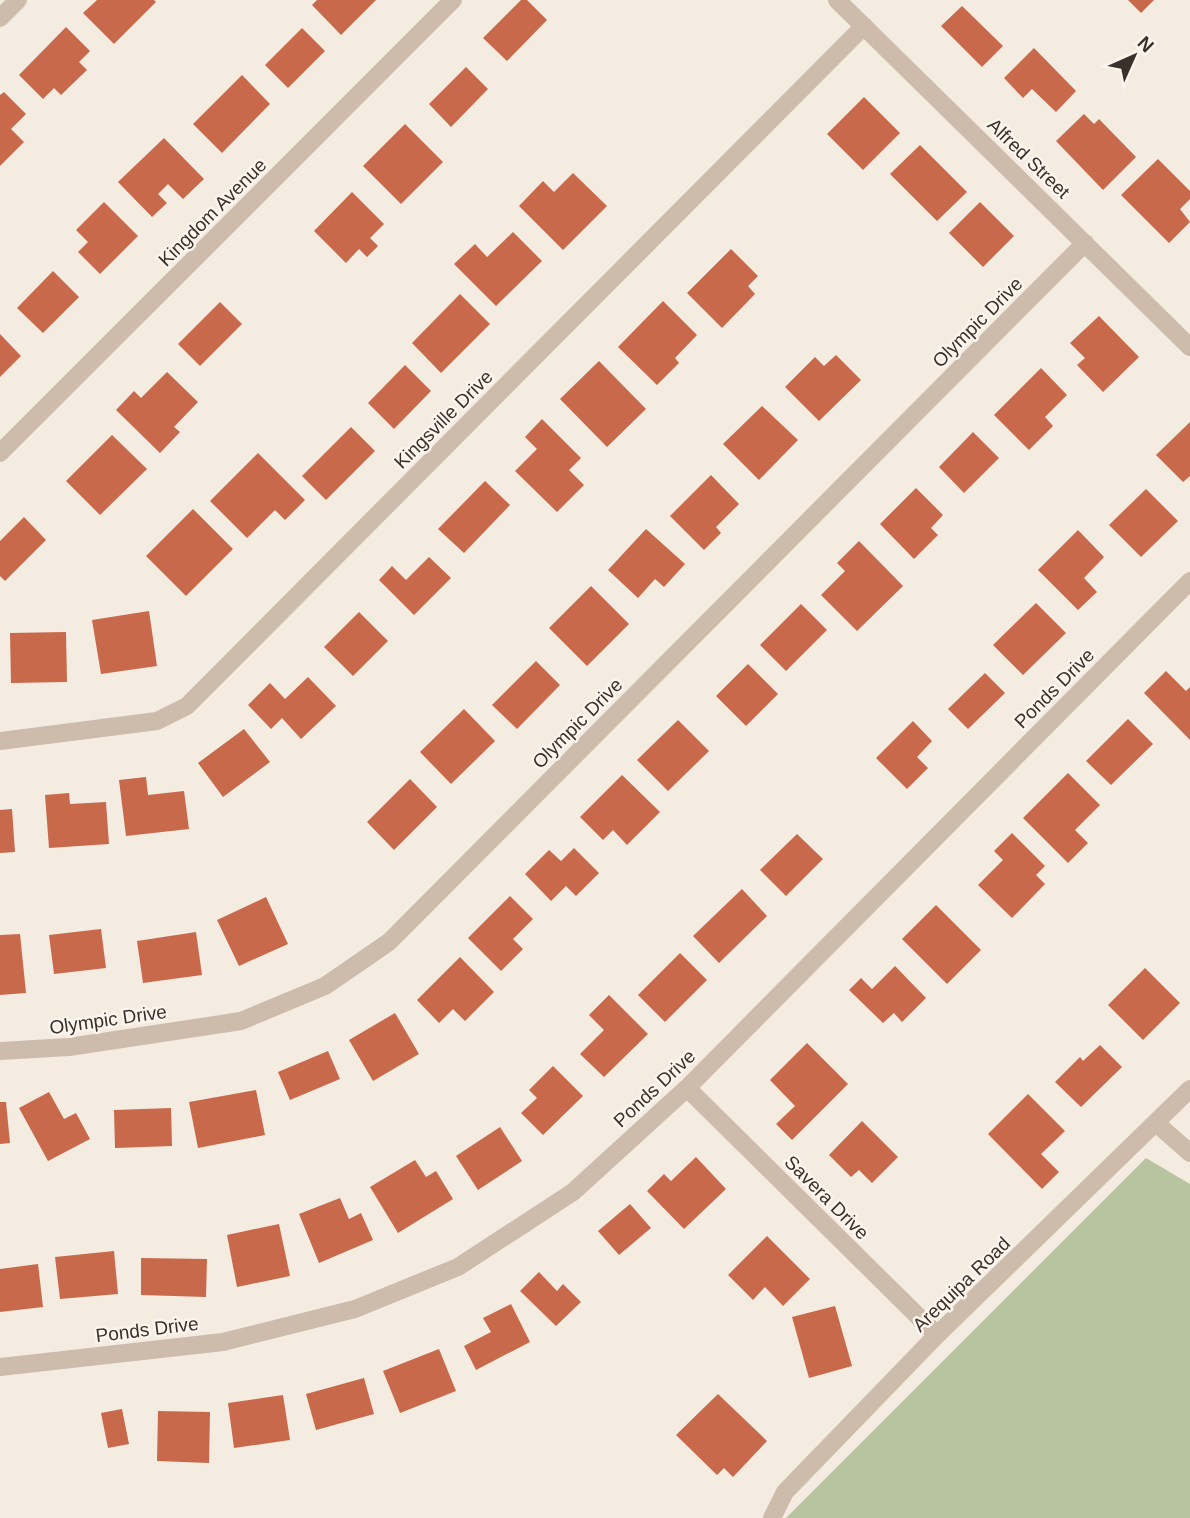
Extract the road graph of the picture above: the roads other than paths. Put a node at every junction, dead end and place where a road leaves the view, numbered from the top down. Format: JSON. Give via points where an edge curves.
{"nodes":[{"id":1,"x":18,"y":0,"type":"edge"},
{"id":2,"x":453,"y":0,"type":"edge"},
{"id":3,"x":837,"y":0,"type":"edge"},
{"id":4,"x":0,"y":18,"type":"edge"},
{"id":5,"x":864,"y":26,"type":"junction"},
{"id":6,"x":1085,"y":243,"type":"junction"},
{"id":7,"x":1190,"y":347,"type":"edge"},
{"id":8,"x":0,"y":453,"type":"edge"},
{"id":9,"x":1190,"y":580,"type":"edge"},
{"id":10,"x":0,"y":741,"type":"edge"},
{"id":11,"x":0,"y":1051,"type":"edge"},
{"id":12,"x":687,"y":1088,"type":"junction"},
{"id":13,"x":1190,"y":1089,"type":"edge"},
{"id":14,"x":1156,"y":1124,"type":"junction"},
{"id":15,"x":1190,"y":1153,"type":"edge"},
{"id":16,"x":937,"y":1335,"type":"junction"},
{"id":17,"x":0,"y":1367,"type":"edge"},
{"id":18,"x":772,"y":1518,"type":"edge"}],
"edges":[{"from":1,"to":4,"type":"street"},
{"from":2,"to":8,"type":"street","name":"Kingdom Avenue"},
{"from":3,"to":5,"type":"street","name":"Alfred Street"},
{"from":5,"to":6,"type":"street","name":"Alfred Street"},
{"from":5,"to":10,"type":"street","name":"Kingsville Drive","via":[[187,706],[157,721]]},
{"from":6,"to":7,"type":"street","name":"Alfred Street"},
{"from":6,"to":11,"type":"street","name":"Olympic Drive","via":[[389,942],[325,986],[241,1021],[69,1047]]},
{"from":9,"to":12,"type":"street","name":"Ponds Drive"},
{"from":12,"to":16,"type":"street","name":"Savera Drive"},
{"from":12,"to":17,"type":"street","name":"Ponds Drive","via":[[573,1192],[458,1267],[355,1309],[223,1342]]},
{"from":13,"to":14,"type":"street","name":"Arequipa Road"},
{"from":14,"to":15,"type":"street"},
{"from":14,"to":16,"type":"street","name":"Arequipa Road"},
{"from":16,"to":18,"type":"street","name":"Arequipa Road","via":[[785,1492]]}]}
